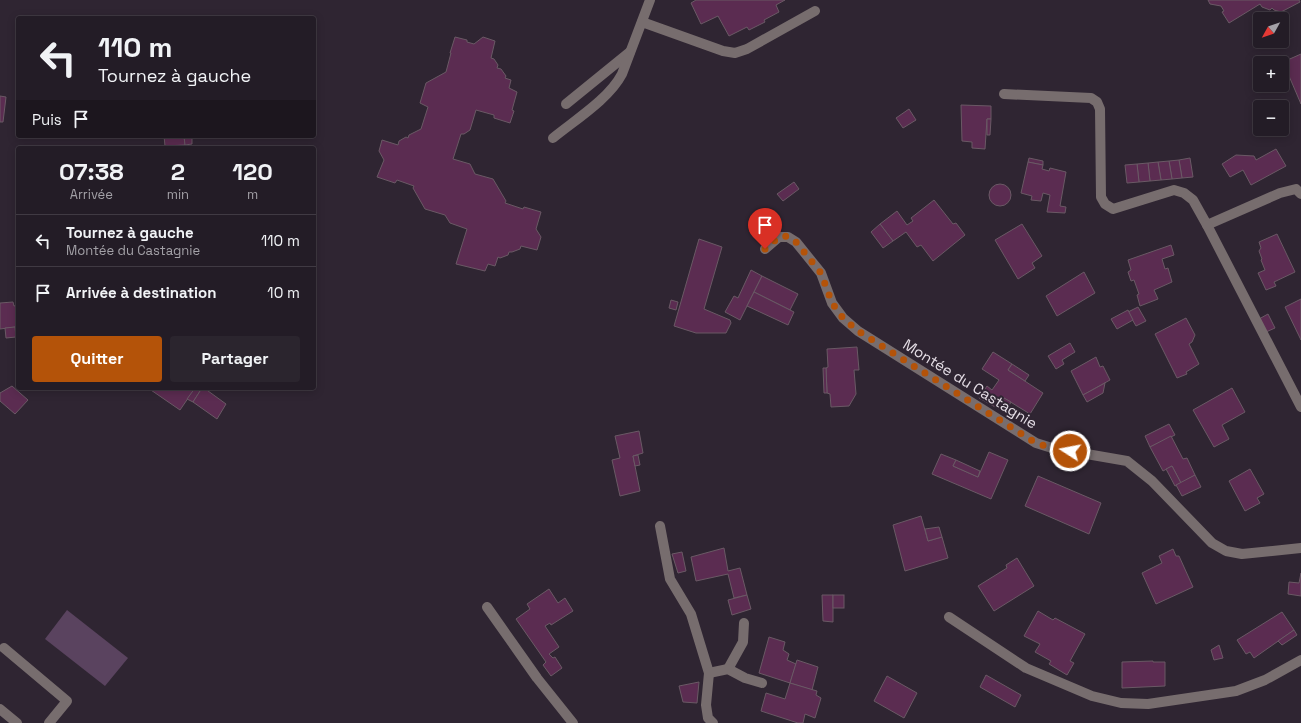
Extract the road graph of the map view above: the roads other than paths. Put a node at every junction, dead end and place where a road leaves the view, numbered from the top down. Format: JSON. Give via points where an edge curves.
{"nodes":[{"id":1,"x":650,"y":0,"type":"edge"},
{"id":2,"x":815,"y":11,"type":"dead end"},
{"id":3,"x":642,"y":22,"type":"junction"},
{"id":4,"x":631,"y":51,"type":"junction"},
{"id":5,"x":1004,"y":94,"type":"dead end"},
{"id":6,"x":566,"y":104,"type":"dead end"},
{"id":7,"x":553,"y":138,"type":"dead end"},
{"id":8,"x":1301,"y":194,"type":"edge"},
{"id":9,"x":1207,"y":225,"type":"junction"},
{"id":10,"x":765,"y":249,"type":"dead end"},
{"id":11,"x":1301,"y":407,"type":"edge"},
{"id":12,"x":660,"y":526,"type":"dead end"},
{"id":13,"x":1301,"y":548,"type":"edge"},
{"id":14,"x":488,"y":607,"type":"dead end"},
{"id":15,"x":949,"y":618,"type":"dead end"},
{"id":16,"x":744,"y":623,"type":"dead end"},
{"id":17,"x":4,"y":648,"type":"dead end"},
{"id":18,"x":1301,"y":660,"type":"edge"},
{"id":19,"x":728,"y":669,"type":"junction"},
{"id":20,"x":709,"y":673,"type":"junction"},
{"id":21,"x":762,"y":683,"type":"dead end"},
{"id":22,"x":0,"y":708,"type":"edge"},
{"id":23,"x":17,"y":723,"type":"edge"},
{"id":24,"x":49,"y":723,"type":"edge"},
{"id":25,"x":573,"y":723,"type":"edge"},
{"id":26,"x":713,"y":723,"type":"edge"}],
"edges":[{"from":1,"to":3,"type":"street"},
{"from":2,"to":3,"type":"street","via":[[747,49],[735,53]]},
{"from":3,"to":4,"type":"street"},
{"from":4,"to":6,"type":"street"},
{"from":4,"to":7,"type":"street","via":[[617,85]]},
{"from":5,"to":9,"type":"street","via":[[1091,98],[1097,102],[1100,109],[1101,197],[1105,204],[1113,209],[1174,190],[1184,193],[1193,200]]},
{"from":8,"to":9,"type":"street","via":[[1296,189],[1280,193]]},
{"from":9,"to":11,"type":"street"},
{"from":10,"to":13,"type":"street","name":"Montée du Castagnie","via":[[779,237],[788,236],[821,273],[832,303],[843,318],[858,331],[1036,443],[1127,461],[1152,481],[1212,544],[1226,551],[1242,554]]},
{"from":12,"to":20,"type":"street","via":[[670,579],[692,614]]},
{"from":14,"to":25,"type":"street","via":[[537,678]]},
{"from":15,"to":18,"type":"street","via":[[1026,668],[1092,696],[1121,703],[1148,704],[1236,691],[1265,680]]},
{"from":16,"to":19,"type":"street","via":[[743,642]]},
{"from":17,"to":24,"type":"street","via":[[67,701]]},
{"from":19,"to":20,"type":"street"},
{"from":19,"to":21,"type":"street"},
{"from":20,"to":26,"type":"street","via":[[706,705],[708,718]]},
{"from":22,"to":23,"type":"street"}]}
